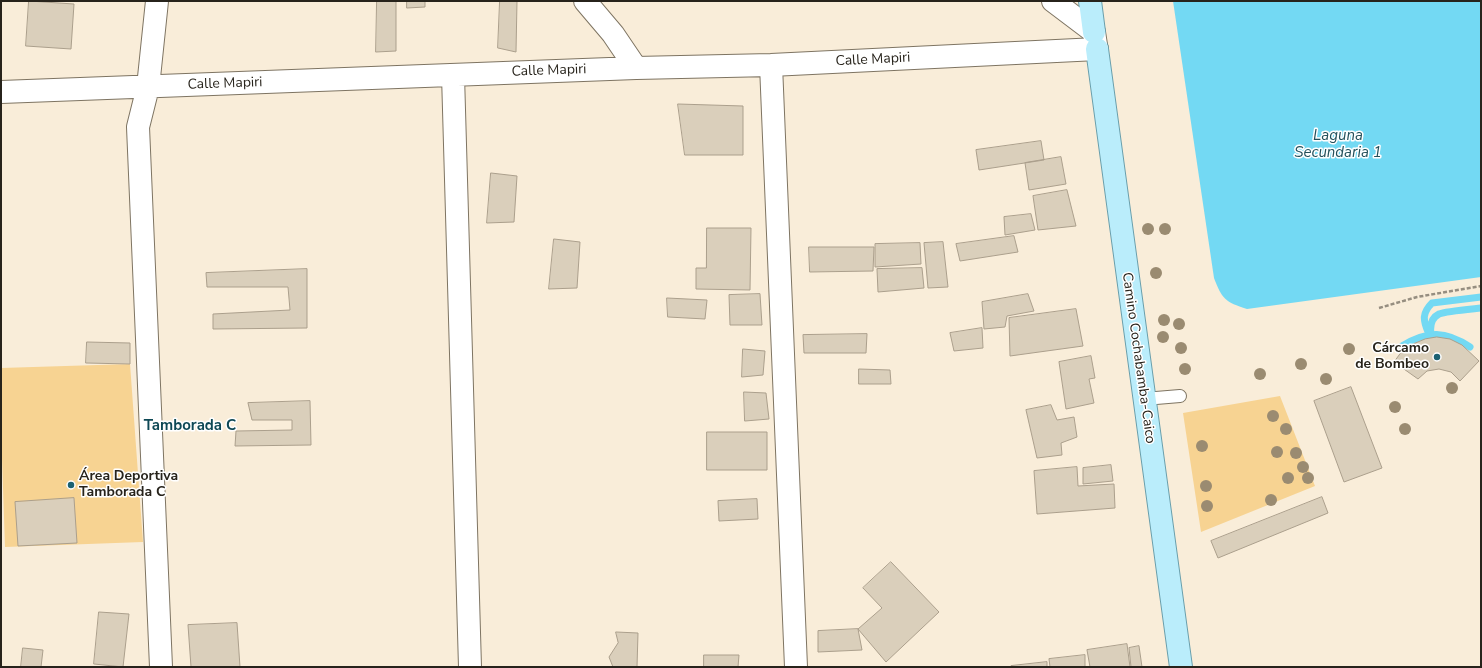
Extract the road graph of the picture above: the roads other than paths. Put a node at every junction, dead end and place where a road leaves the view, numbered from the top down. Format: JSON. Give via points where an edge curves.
{"nodes":[{"id":1,"x":156,"y":1,"type":"edge"},
{"id":2,"x":585,"y":1,"type":"edge"},
{"id":3,"x":1053,"y":1,"type":"edge"},
{"id":4,"x":1090,"y":1,"type":"edge"},
{"id":5,"x":1095,"y":40,"type":"junction"},
{"id":6,"x":771,"y":65,"type":"junction"},
{"id":7,"x":636,"y":68,"type":"junction"},
{"id":8,"x":453,"y":75,"type":"junction"},
{"id":9,"x":148,"y":87,"type":"junction"},
{"id":10,"x":1,"y":92,"type":"edge"},
{"id":11,"x":1180,"y":396,"type":"dead end"},
{"id":12,"x":1144,"y":399,"type":"junction"},
{"id":13,"x":162,"y":667,"type":"edge"},
{"id":14,"x":470,"y":667,"type":"edge"},
{"id":15,"x":796,"y":667,"type":"edge"},
{"id":16,"x":1181,"y":667,"type":"edge"}],
"edges":[{"from":1,"to":9,"type":"street"},
{"from":2,"to":7,"type":"street","via":[[613,34]]},
{"from":3,"to":5,"type":"street"},
{"from":4,"to":5,"type":"main road","name":"Camino Cochabamba-Caico"},
{"from":5,"to":6,"type":"street","name":"Calle Mapiri"},
{"from":5,"to":12,"type":"main road","name":"Camino Cochabamba-Caico"},
{"from":6,"to":7,"type":"street","name":"Calle Mapiri"},
{"from":6,"to":15,"type":"street"},
{"from":7,"to":8,"type":"street","name":"Calle Mapiri"},
{"from":8,"to":9,"type":"street","name":"Calle Mapiri"},
{"from":8,"to":14,"type":"street"},
{"from":9,"to":10,"type":"street","name":"Calle Mapiri"},
{"from":9,"to":13,"type":"street","via":[[138,127]]},
{"from":11,"to":12,"type":"lane"},
{"from":12,"to":16,"type":"main road","name":"Camino Cochabamba-Caico"}]}
